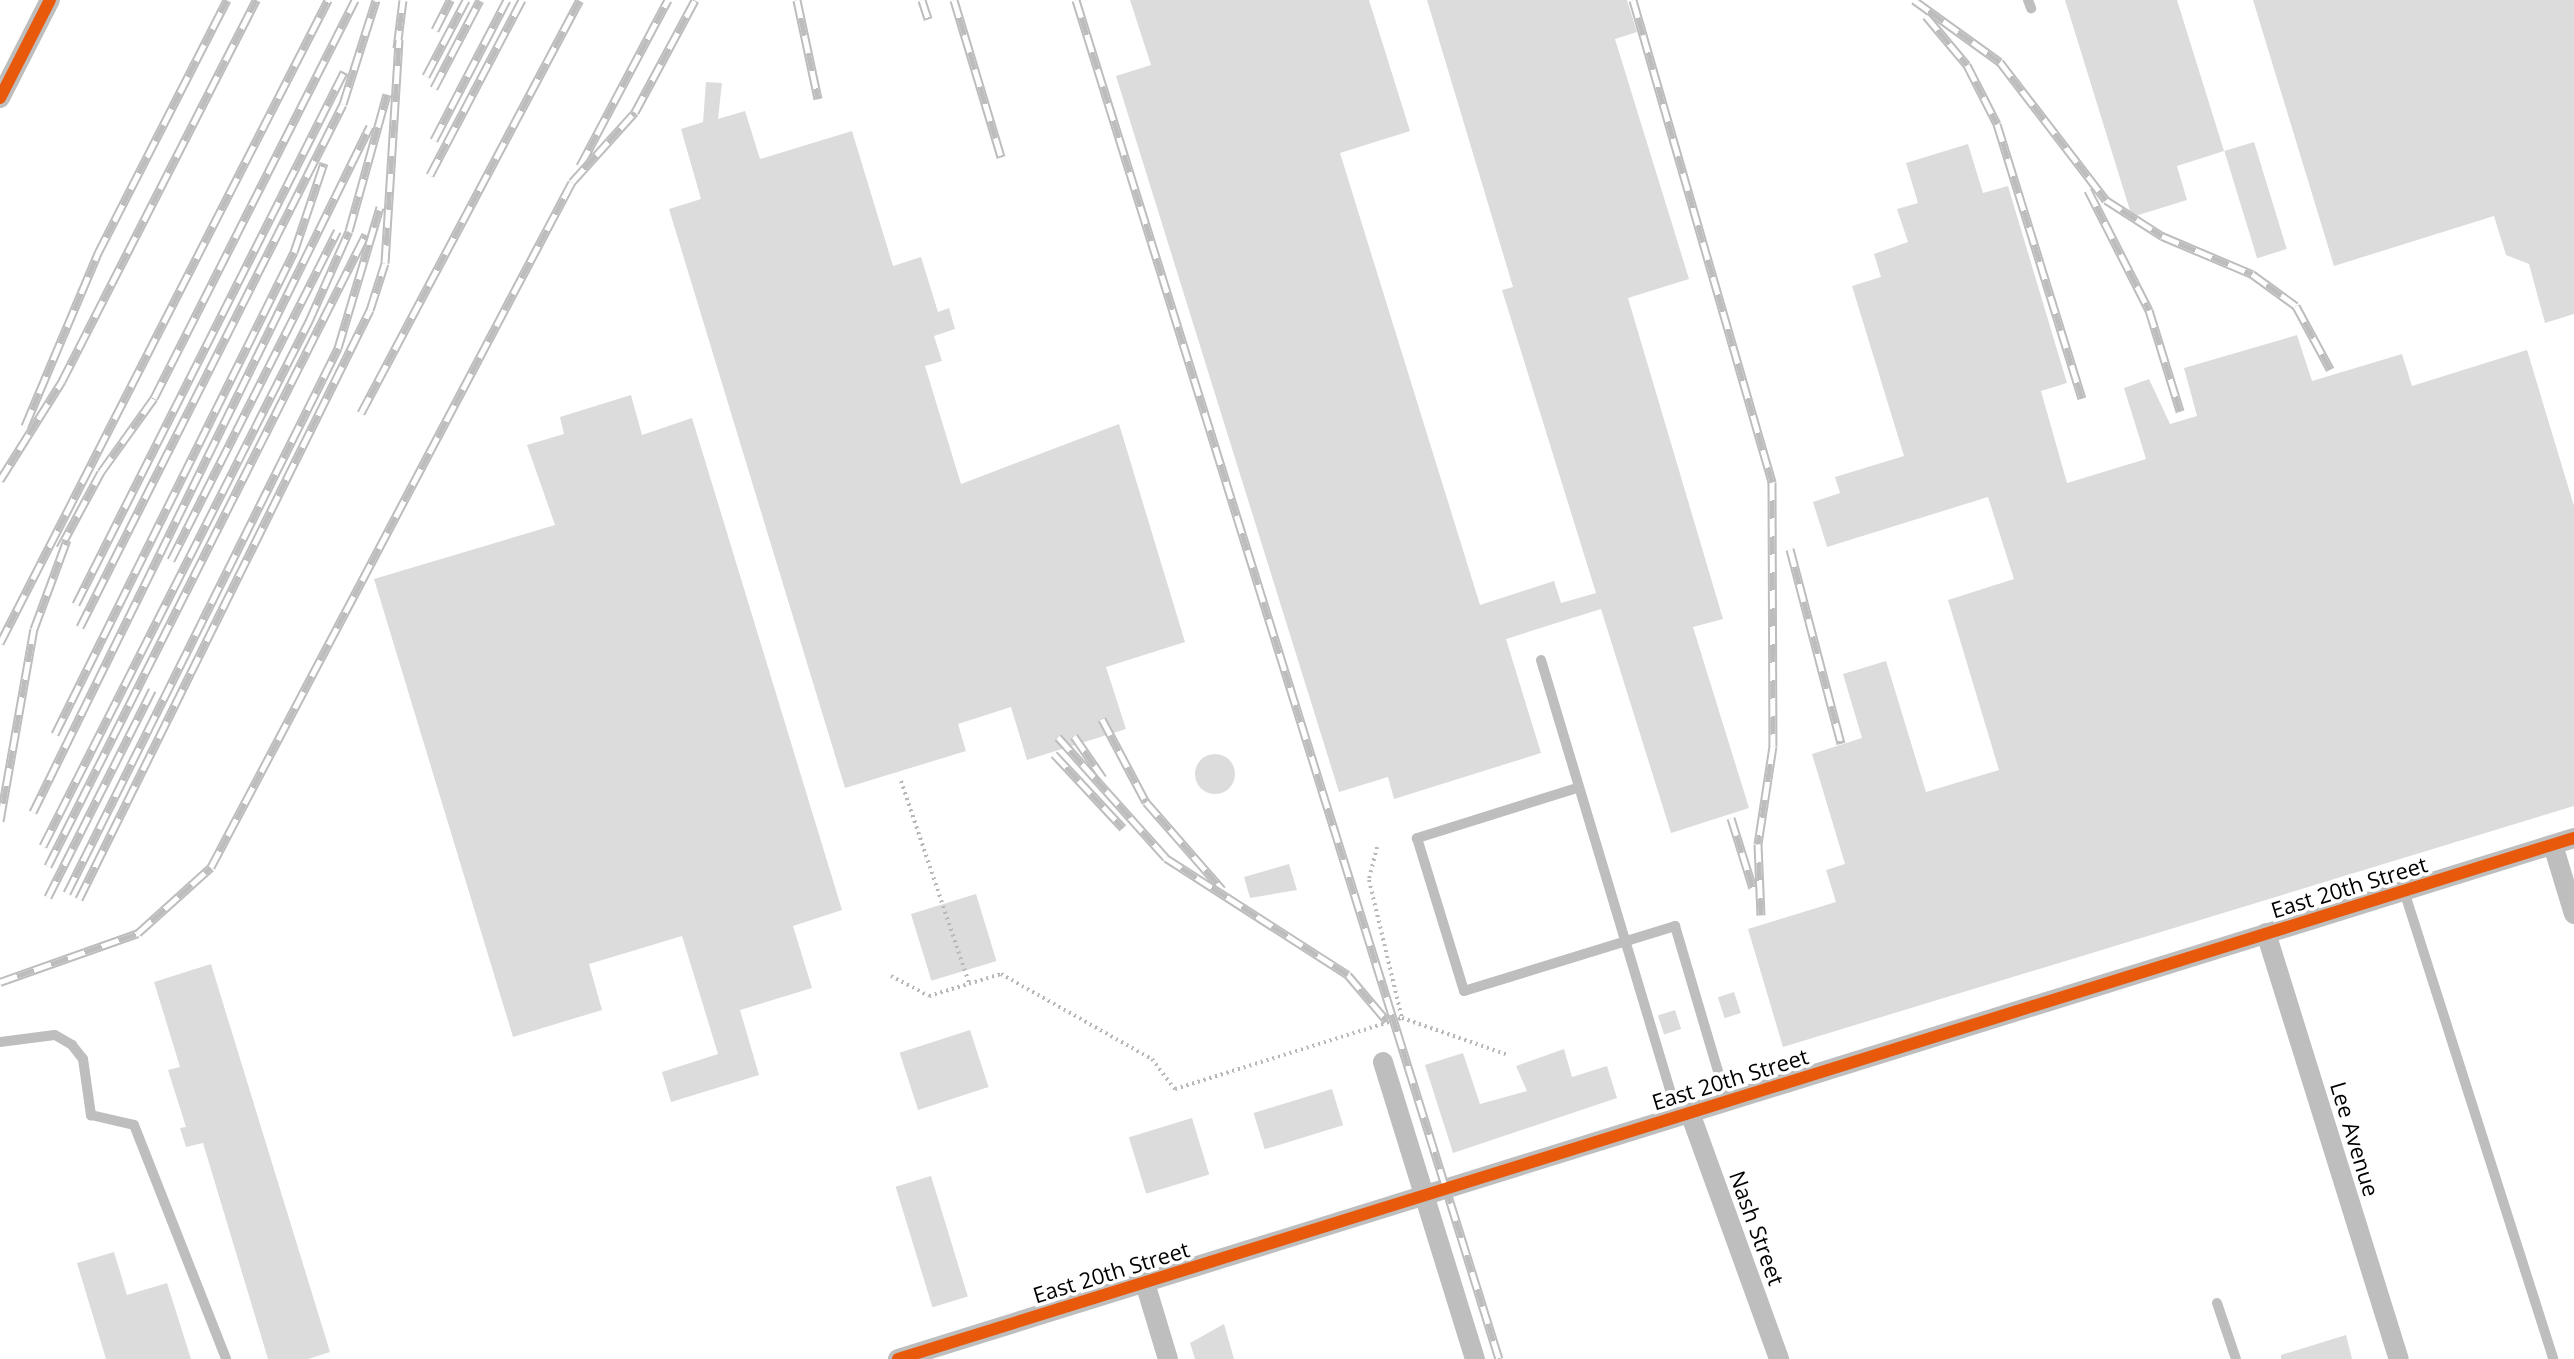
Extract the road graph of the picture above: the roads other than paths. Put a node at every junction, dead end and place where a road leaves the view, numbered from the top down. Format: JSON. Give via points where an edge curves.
{"nodes":[{"id":1,"x":50,"y":0,"type":"edge"},
{"id":2,"x":0,"y":98,"type":"edge"},
{"id":3,"x":1541,"y":660,"type":"dead end"},
{"id":4,"x":1577,"y":788,"type":"junction"},
{"id":5,"x":2574,"y":838,"type":"edge"},
{"id":6,"x":2553,"y":845,"type":"junction"},
{"id":7,"x":2404,"y":891,"type":"junction"},
{"id":8,"x":2574,"y":914,"type":"edge"},
{"id":9,"x":2266,"y":933,"type":"junction"},
{"id":10,"x":1623,"y":942,"type":"junction"},
{"id":11,"x":0,"y":1042,"type":"edge"},
{"id":12,"x":1383,"y":1062,"type":"dead end"},
{"id":13,"x":1727,"y":1101,"type":"junction"},
{"id":14,"x":1684,"y":1114,"type":"junction"},
{"id":15,"x":1424,"y":1195,"type":"junction"},
{"id":16,"x":1145,"y":1283,"type":"junction"},
{"id":17,"x":2217,"y":1303,"type":"dead end"},
{"id":18,"x":226,"y":1359,"type":"edge"},
{"id":19,"x":898,"y":1359,"type":"edge"},
{"id":20,"x":1168,"y":1359,"type":"edge"},
{"id":21,"x":1475,"y":1359,"type":"edge"},
{"id":22,"x":1779,"y":1359,"type":"edge"},
{"id":23,"x":2236,"y":1359,"type":"edge"},
{"id":24,"x":2399,"y":1359,"type":"edge"},
{"id":25,"x":2553,"y":1359,"type":"edge"}],
"edges":[{"from":1,"to":2,"type":"street"},
{"from":3,"to":4,"type":"lane"},
{"from":4,"to":10,"type":"lane"},
{"from":4,"to":10,"type":"lane","via":[[1417,838],[1464,991]]},
{"from":5,"to":6,"type":"street","name":"East 20th Street"},
{"from":6,"to":7,"type":"street","name":"East 20th Street"},
{"from":6,"to":8,"type":"street"},
{"from":7,"to":9,"type":"street","name":"East 20th Street"},
{"from":7,"to":25,"type":"lane"},
{"from":9,"to":13,"type":"street","name":"East 20th Street"},
{"from":9,"to":24,"type":"street","name":"Lee Avenue"},
{"from":10,"to":13,"type":"lane","via":[[1675,926]]},
{"from":10,"to":14,"type":"lane"},
{"from":11,"to":18,"type":"lane","via":[[55,1035],[72,1045],[83,1059],[91,1115],[134,1125]]},
{"from":12,"to":15,"type":"street"},
{"from":13,"to":14,"type":"street","name":"East 20th Street"},
{"from":14,"to":15,"type":"street","name":"East 20th Street"},
{"from":14,"to":22,"type":"street","name":"Nash Street"},
{"from":15,"to":16,"type":"street","name":"East 20th Street"},
{"from":15,"to":21,"type":"street"},
{"from":16,"to":19,"type":"street","name":"East 20th Street"},
{"from":16,"to":20,"type":"street"},
{"from":17,"to":23,"type":"lane"}]}
